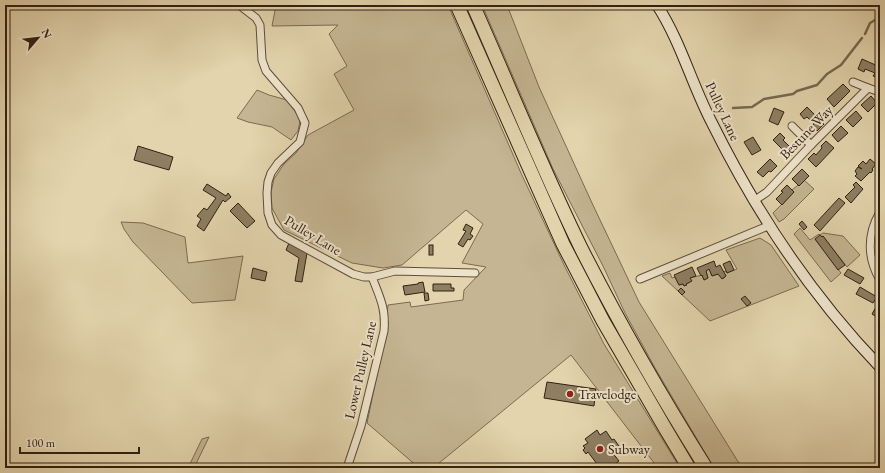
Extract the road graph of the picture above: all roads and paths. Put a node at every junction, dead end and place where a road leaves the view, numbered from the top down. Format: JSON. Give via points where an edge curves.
{"nodes":[{"id":1,"x":239,"y":5,"type":"edge"},
{"id":2,"x":457,"y":5,"type":"edge"},
{"id":3,"x":473,"y":5,"type":"edge"},
{"id":4,"x":658,"y":5,"type":"edge"},
{"id":5,"x":854,"y":82,"type":"dead end"},
{"id":6,"x":868,"y":88,"type":"junction"},
{"id":7,"x":880,"y":92,"type":"edge"},
{"id":8,"x":792,"y":126,"type":"dead end"},
{"id":9,"x":811,"y":145,"type":"junction"},
{"id":10,"x":754,"y":202,"type":"junction"},
{"id":11,"x":880,"y":212,"type":"edge"},
{"id":12,"x":768,"y":226,"type":"junction"},
{"id":13,"x":475,"y":273,"type":"dead end"},
{"id":14,"x":372,"y":277,"type":"junction"},
{"id":15,"x":640,"y":279,"type":"dead end"},
{"id":16,"x":880,"y":280,"type":"edge"},
{"id":17,"x":880,"y":367,"type":"edge"},
{"id":18,"x":347,"y":468,"type":"edge"},
{"id":19,"x":690,"y":468,"type":"edge"},
{"id":20,"x":706,"y":468,"type":"edge"}],
"edges":[{"from":1,"to":14,"type":"street","name":"Pulley Lane","via":[[256,18],[260,25],[262,60],[266,71],[298,108],[305,123],[300,142],[278,163],[268,182],[268,213],[272,225],[281,235],[353,274]]},
{"from":2,"to":19,"type":"highway","via":[[564,244],[603,321],[664,428]]},
{"from":3,"to":20,"type":"highway","via":[[581,246],[618,318]]},
{"from":4,"to":10,"type":"street","name":"Pulley Lane","via":[[668,22],[711,122]]},
{"from":5,"to":6,"type":"street"},
{"from":6,"to":7,"type":"street"},
{"from":6,"to":9,"type":"street","name":"Bestune Way"},
{"from":8,"to":9,"type":"street"},
{"from":9,"to":10,"type":"street","name":"Bestune Way","via":[[767,192]]},
{"from":10,"to":12,"type":"street","name":"Pulley Lane"},
{"from":11,"to":16,"type":"street","via":[[870,238],[872,261]]},
{"from":12,"to":15,"type":"street"},
{"from":12,"to":17,"type":"street","name":"Pulley Lane","via":[[817,294]]},
{"from":13,"to":14,"type":"street","name":"Pulley Lane","via":[[395,271]]},
{"from":14,"to":18,"type":"street","name":"Lower Pulley Lane","via":[[383,303],[384,331],[361,426]]}]}
